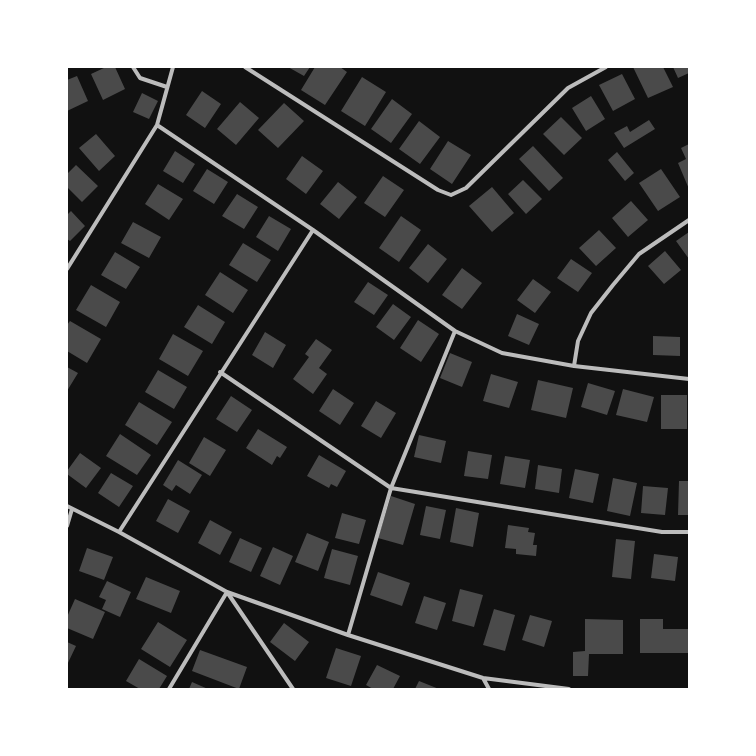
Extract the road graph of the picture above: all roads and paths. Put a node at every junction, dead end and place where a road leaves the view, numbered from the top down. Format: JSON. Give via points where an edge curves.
{"nodes":[{"id":1,"x":133,"y":67,"type":"edge"},
{"id":2,"x":173,"y":67,"type":"edge"},
{"id":3,"x":245,"y":67,"type":"edge"},
{"id":4,"x":606,"y":67,"type":"edge"},
{"id":5,"x":167,"y":87,"type":"junction"},
{"id":6,"x":157,"y":125,"type":"junction"},
{"id":7,"x":689,"y":220,"type":"edge"},
{"id":8,"x":313,"y":230,"type":"junction"},
{"id":9,"x":67,"y":269,"type":"edge"},
{"id":10,"x":455,"y":331,"type":"junction"},
{"id":11,"x":574,"y":366,"type":"junction"},
{"id":12,"x":220,"y":372,"type":"junction"},
{"id":13,"x":689,"y":379,"type":"edge"},
{"id":14,"x":391,"y":488,"type":"junction"},
{"id":15,"x":67,"y":506,"type":"edge"},
{"id":16,"x":72,"y":509,"type":"junction"},
{"id":17,"x":67,"y":526,"type":"edge"},
{"id":18,"x":119,"y":532,"type":"junction"},
{"id":19,"x":689,"y":532,"type":"edge"},
{"id":20,"x":227,"y":592,"type":"junction"},
{"id":21,"x":348,"y":635,"type":"junction"},
{"id":22,"x":483,"y":678,"type":"junction"},
{"id":23,"x":169,"y":689,"type":"edge"},
{"id":24,"x":293,"y":689,"type":"edge"},
{"id":25,"x":489,"y":689,"type":"edge"},
{"id":26,"x":569,"y":689,"type":"edge"}],
"edges":[{"from":1,"to":5,"type":"street","via":[[140,78]]},
{"from":2,"to":5,"type":"street"},
{"from":3,"to":4,"type":"street","via":[[438,190],[451,195],[466,188],[568,88]]},
{"from":5,"to":6,"type":"street"},
{"from":6,"to":8,"type":"street"},
{"from":6,"to":9,"type":"street"},
{"from":7,"to":11,"type":"street","via":[[639,254],[613,285],[591,313],[578,341]]},
{"from":8,"to":10,"type":"street"},
{"from":8,"to":12,"type":"street"},
{"from":10,"to":11,"type":"street","via":[[502,353]]},
{"from":10,"to":14,"type":"street"},
{"from":11,"to":13,"type":"street"},
{"from":12,"to":14,"type":"street"},
{"from":12,"to":18,"type":"street"},
{"from":14,"to":19,"type":"street","via":[[662,532]]},
{"from":14,"to":21,"type":"street"},
{"from":15,"to":16,"type":"street"},
{"from":16,"to":17,"type":"street"},
{"from":16,"to":18,"type":"street"},
{"from":18,"to":20,"type":"street"},
{"from":20,"to":21,"type":"street"},
{"from":20,"to":23,"type":"street"},
{"from":20,"to":24,"type":"street"},
{"from":21,"to":22,"type":"street"},
{"from":22,"to":25,"type":"street"},
{"from":22,"to":26,"type":"street"}]}
